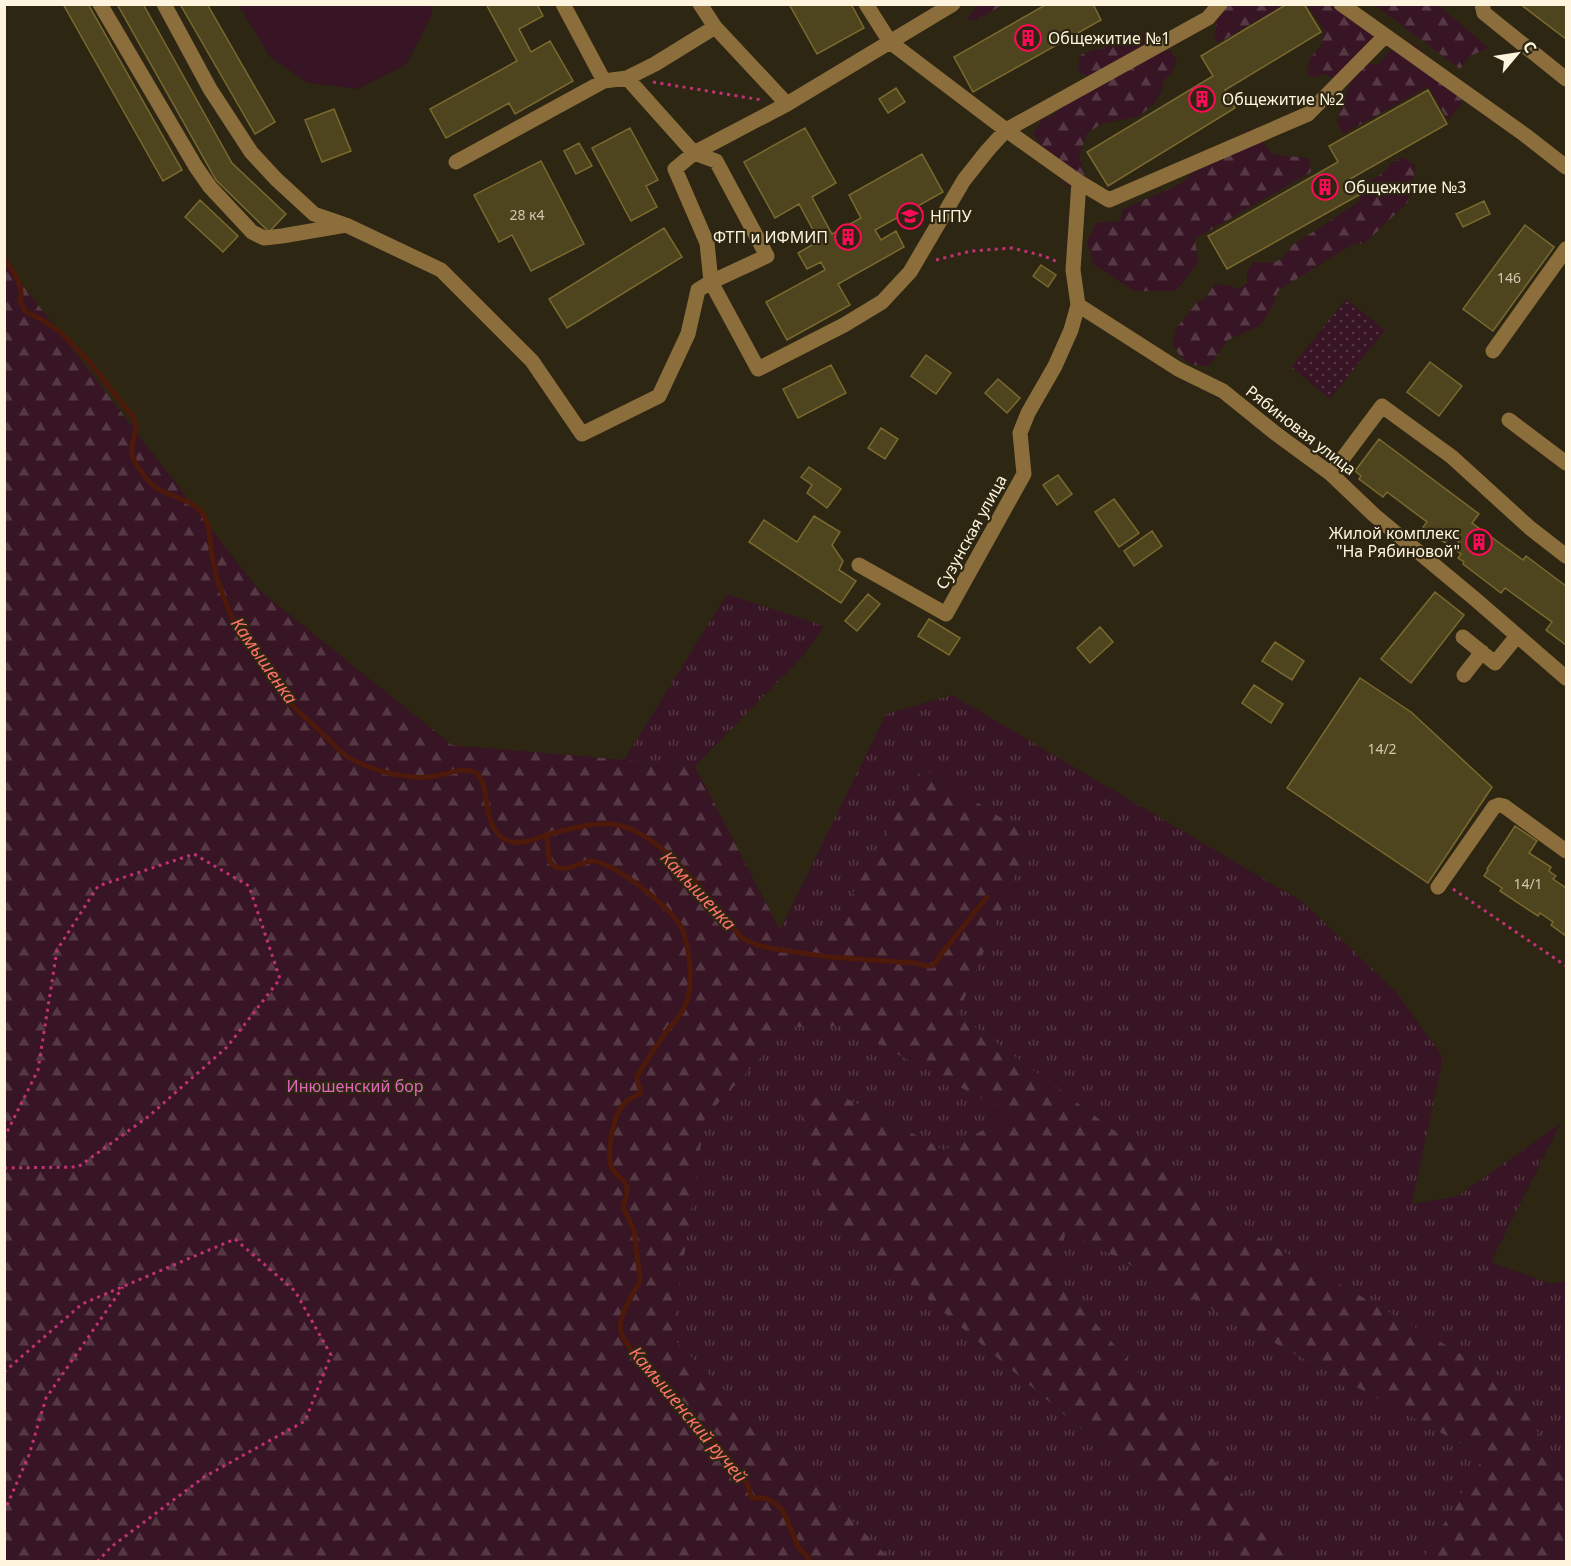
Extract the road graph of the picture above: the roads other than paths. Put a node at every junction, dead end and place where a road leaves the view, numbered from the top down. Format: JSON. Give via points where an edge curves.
{"nodes":[{"id":1,"x":100,"y":4,"type":"edge"},
{"id":2,"x":164,"y":4,"type":"edge"},
{"id":3,"x":563,"y":4,"type":"edge"},
{"id":4,"x":700,"y":4,"type":"edge"},
{"id":5,"x":866,"y":4,"type":"edge"},
{"id":6,"x":953,"y":4,"type":"edge"},
{"id":7,"x":1220,"y":4,"type":"edge"},
{"id":8,"x":1341,"y":4,"type":"edge"},
{"id":9,"x":1482,"y":4,"type":"edge"},
{"id":10,"x":715,"y":27,"type":"junction"},
{"id":11,"x":1385,"y":36,"type":"junction"},
{"id":12,"x":890,"y":42,"type":"junction"},
{"id":13,"x":627,"y":78,"type":"junction"},
{"id":14,"x":1566,"y":79,"type":"edge"},
{"id":15,"x":604,"y":81,"type":"junction"},
{"id":16,"x":787,"y":104,"type":"junction"},
{"id":17,"x":1006,"y":130,"type":"junction"},
{"id":18,"x":694,"y":153,"type":"junction"},
{"id":19,"x":456,"y":162,"type":"dead end"},
{"id":20,"x":1566,"y":167,"type":"edge"},
{"id":21,"x":1079,"y":182,"type":"junction"},
{"id":22,"x":346,"y":225,"type":"junction"},
{"id":23,"x":1566,"y":249,"type":"edge"},
{"id":24,"x":711,"y":282,"type":"junction"},
{"id":25,"x":1078,"y":305,"type":"junction"},
{"id":26,"x":1492,"y":351,"type":"dead end"},
{"id":27,"x":1509,"y":420,"type":"dead end"},
{"id":28,"x":1566,"y":464,"type":"edge"},
{"id":29,"x":1331,"y":474,"type":"junction"},
{"id":30,"x":1566,"y":556,"type":"edge"},
{"id":31,"x":859,"y":565,"type":"dead end"},
{"id":32,"x":1517,"y":636,"type":"junction"},
{"id":33,"x":1463,"y":637,"type":"dead end"},
{"id":34,"x":1482,"y":652,"type":"junction"},
{"id":35,"x":1464,"y":675,"type":"dead end"},
{"id":36,"x":1566,"y":678,"type":"edge"},
{"id":37,"x":1566,"y":850,"type":"edge"},
{"id":38,"x":1440,"y":884,"type":"road end"}],
"edges":[{"from":1,"to":22,"type":"street","via":[[196,167],[252,232],[264,238]]},
{"from":2,"to":22,"type":"street","via":[[210,89],[251,152],[314,214]]},
{"from":3,"to":15,"type":"street"},
{"from":4,"to":10,"type":"street"},
{"from":5,"to":12,"type":"street"},
{"from":6,"to":12,"type":"street"},
{"from":7,"to":17,"type":"street","via":[[1208,18]]},
{"from":8,"to":11,"type":"street"},
{"from":9,"to":14,"type":"street","via":[[1484,13]]},
{"from":10,"to":13,"type":"street"},
{"from":10,"to":16,"type":"street"},
{"from":11,"to":20,"type":"street"},
{"from":11,"to":21,"type":"street","via":[[1308,114],[1109,200]]},
{"from":12,"to":16,"type":"street"},
{"from":12,"to":17,"type":"street"},
{"from":13,"to":15,"type":"street"},
{"from":13,"to":18,"type":"street"},
{"from":15,"to":19,"type":"street"},
{"from":16,"to":18,"type":"street"},
{"from":17,"to":21,"type":"street"},
{"from":17,"to":24,"type":"street","via":[[964,180],[910,272],[882,302],[844,326],[758,369]]},
{"from":18,"to":24,"type":"street","via":[[675,169],[706,243]]},
{"from":18,"to":24,"type":"street","via":[[716,161],[767,256]]},
{"from":21,"to":25,"type":"street","name":"Сузунская улица","via":[[1073,270]]},
{"from":22,"to":24,"type":"street","via":[[441,270],[532,361],[582,434],[659,396],[687,334],[698,290]]},
{"from":23,"to":26,"type":"street"},
{"from":25,"to":29,"type":"street","name":"Рябиновая улица","via":[[1178,369],[1223,391]]},
{"from":25,"to":31,"type":"street","name":"Сузунская улица","via":[[1055,366],[1020,433],[1024,474],[946,614]]},
{"from":27,"to":28,"type":"street"},
{"from":29,"to":30,"type":"street","via":[[1382,406],[1452,457]]},
{"from":29,"to":32,"type":"street","name":"Рябиновая улица"},
{"from":32,"to":34,"type":"street","via":[[1495,663]]},
{"from":32,"to":36,"type":"street","name":"Рябиновая улица"},
{"from":33,"to":34,"type":"street"},
{"from":34,"to":35,"type":"street"},
{"from":37,"to":38,"type":"street","via":[[1498,805]]}]}
